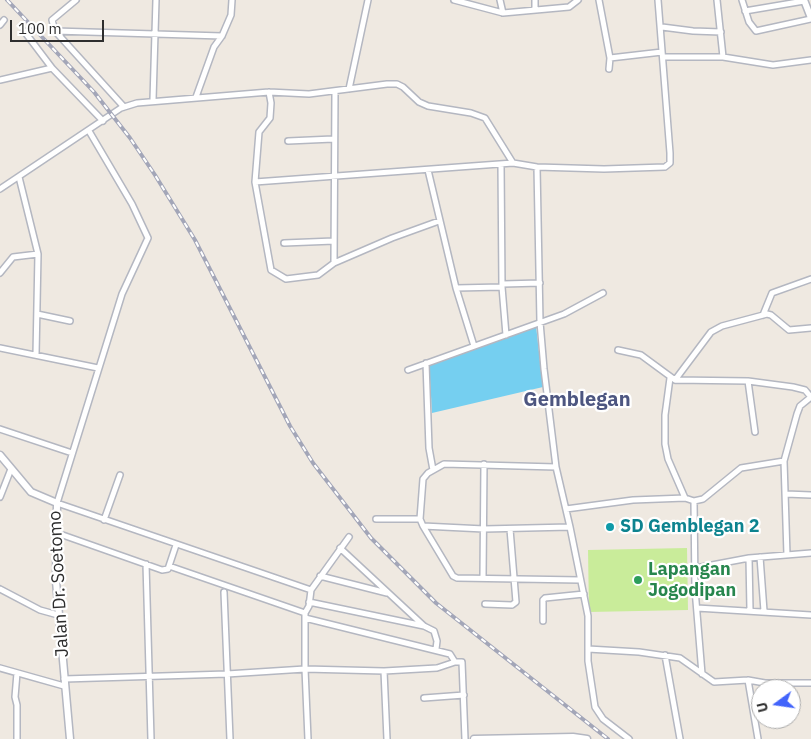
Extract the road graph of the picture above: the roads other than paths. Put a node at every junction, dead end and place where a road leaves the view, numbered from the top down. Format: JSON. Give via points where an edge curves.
{"nodes":[{"id":1,"x":76,"y":0,"type":"edge"},
{"id":2,"x":156,"y":0,"type":"edge"},
{"id":3,"x":232,"y":0,"type":"edge"},
{"id":4,"x":368,"y":0,"type":"edge"},
{"id":5,"x":454,"y":0,"type":"edge"},
{"id":6,"x":500,"y":0,"type":"edge"},
{"id":7,"x":535,"y":0,"type":"edge"},
{"id":8,"x":578,"y":0,"type":"edge"},
{"id":9,"x":599,"y":0,"type":"edge"},
{"id":10,"x":658,"y":0,"type":"edge"},
{"id":11,"x":717,"y":0,"type":"edge"},
{"id":12,"x":742,"y":0,"type":"edge"},
{"id":13,"x":804,"y":0,"type":"edge"},
{"id":14,"x":535,"y":10,"type":"junction"},
{"id":15,"x":746,"y":11,"type":"junction"},
{"id":16,"x":503,"y":13,"type":"junction"},
{"id":17,"x":811,"y":19,"type":"edge"},
{"id":18,"x":662,"y":27,"type":"junction"},
{"id":19,"x":24,"y":31,"type":"dead end"},
{"id":20,"x":55,"y":31,"type":"junction"},
{"id":21,"x":154,"y":32,"type":"junction"},
{"id":22,"x":721,"y":32,"type":"junction"},
{"id":23,"x":222,"y":36,"type":"junction"},
{"id":24,"x":663,"y":55,"type":"junction"},
{"id":25,"x":723,"y":57,"type":"junction"},
{"id":26,"x":610,"y":58,"type":"junction"},
{"id":27,"x":811,"y":60,"type":"edge"},
{"id":28,"x":52,"y":68,"type":"junction"},
{"id":29,"x":609,"y":69,"type":"dead end"},
{"id":30,"x":0,"y":80,"type":"edge"},
{"id":31,"x":350,"y":89,"type":"junction"},
{"id":32,"x":269,"y":92,"type":"junction"},
{"id":33,"x":335,"y":92,"type":"junction"},
{"id":34,"x":196,"y":97,"type":"junction"},
{"id":35,"x":153,"y":100,"type":"junction"},
{"id":36,"x":124,"y":107,"type":"junction"},
{"id":37,"x":103,"y":121,"type":"junction"},
{"id":38,"x":88,"y":131,"type":"junction"},
{"id":39,"x":333,"y":139,"type":"junction"},
{"id":40,"x":288,"y":141,"type":"dead end"},
{"id":41,"x":513,"y":163,"type":"junction"},
{"id":42,"x":501,"y":164,"type":"junction"},
{"id":43,"x":537,"y":167,"type":"junction"},
{"id":44,"x":428,"y":170,"type":"junction"},
{"id":45,"x":333,"y":176,"type":"junction"},
{"id":46,"x":19,"y":177,"type":"junction"},
{"id":47,"x":254,"y":182,"type":"junction"},
{"id":48,"x":0,"y":189,"type":"edge"},
{"id":49,"x":440,"y":221,"type":"junction"},
{"id":50,"x":334,"y":240,"type":"junction"},
{"id":51,"x":284,"y":243,"type":"dead end"},
{"id":52,"x":38,"y":254,"type":"junction"},
{"id":53,"x":334,"y":264,"type":"junction"},
{"id":54,"x":0,"y":273,"type":"edge"},
{"id":55,"x":811,"y":279,"type":"edge"},
{"id":56,"x":540,"y":283,"type":"junction"},
{"id":57,"x":502,"y":286,"type":"junction"},
{"id":58,"x":456,"y":288,"type":"junction"},
{"id":59,"x":603,"y":293,"type":"dead end"},
{"id":60,"x":37,"y":314,"type":"junction"},
{"id":61,"x":763,"y":315,"type":"junction"},
{"id":62,"x":70,"y":321,"type":"dead end"},
{"id":63,"x":540,"y":322,"type":"junction"},
{"id":64,"x":811,"y":328,"type":"edge"},
{"id":65,"x":506,"y":335,"type":"junction"},
{"id":66,"x":474,"y":346,"type":"junction"},
{"id":67,"x":0,"y":348,"type":"edge"},
{"id":68,"x":618,"y":350,"type":"dead end"},
{"id":69,"x":36,"y":355,"type":"junction"},
{"id":70,"x":426,"y":363,"type":"junction"},
{"id":71,"x":98,"y":368,"type":"junction"},
{"id":72,"x":408,"y":370,"type":"dead end"},
{"id":73,"x":673,"y":379,"type":"junction"},
{"id":74,"x":748,"y":381,"type":"junction"},
{"id":75,"x":811,"y":397,"type":"edge"},
{"id":76,"x":0,"y":429,"type":"edge"},
{"id":77,"x":755,"y":432,"type":"dead end"},
{"id":78,"x":72,"y":453,"type":"junction"},
{"id":79,"x":0,"y":455,"type":"edge"},
{"id":80,"x":784,"y":461,"type":"junction"},
{"id":81,"x":484,"y":464,"type":"junction"},
{"id":82,"x":556,"y":467,"type":"junction"},
{"id":83,"x":11,"y":469,"type":"junction"},
{"id":84,"x":433,"y":470,"type":"junction"},
{"id":85,"x":120,"y":475,"type":"dead end"},
{"id":86,"x":786,"y":494,"type":"junction"},
{"id":87,"x":811,"y":495,"type":"edge"},
{"id":88,"x":0,"y":497,"type":"edge"},
{"id":89,"x":685,"y":498,"type":"junction"},
{"id":90,"x":694,"y":501,"type":"junction"},
{"id":91,"x":57,"y":503,"type":"junction"},
{"id":92,"x":566,"y":509,"type":"junction"},
{"id":93,"x":376,"y":519,"type":"dead end"},
{"id":94,"x":420,"y":519,"type":"junction"},
{"id":95,"x":104,"y":520,"type":"junction"},
{"id":96,"x":423,"y":526,"type":"junction"},
{"id":97,"x":570,"y":527,"type":"junction"},
{"id":98,"x":484,"y":529,"type":"junction"},
{"id":99,"x":510,"y":529,"type":"junction"},
{"id":100,"x":57,"y":533,"type":"junction"},
{"id":101,"x":349,"y":537,"type":"dead end"},
{"id":102,"x":176,"y":545,"type":"junction"},
{"id":103,"x":340,"y":548,"type":"junction"},
{"id":104,"x":811,"y":552,"type":"edge"},
{"id":105,"x":788,"y":555,"type":"junction"},
{"id":106,"x":760,"y":557,"type":"junction"},
{"id":107,"x":749,"y":558,"type":"junction"},
{"id":108,"x":146,"y":564,"type":"junction"},
{"id":109,"x":169,"y":566,"type":"junction"},
{"id":110,"x":696,"y":568,"type":"junction"},
{"id":111,"x":320,"y":576,"type":"junction"},
{"id":112,"x":483,"y":577,"type":"junction"},
{"id":113,"x":514,"y":578,"type":"junction"},
{"id":114,"x":580,"y":580,"type":"junction"},
{"id":115,"x":0,"y":589,"type":"edge"},
{"id":116,"x":311,"y":590,"type":"junction"},
{"id":117,"x":224,"y":592,"type":"dead end"},
{"id":118,"x":389,"y":594,"type":"junction"},
{"id":119,"x":584,"y":594,"type":"junction"},
{"id":120,"x":309,"y":602,"type":"junction"},
{"id":121,"x":485,"y":604,"type":"dead end"},
{"id":122,"x":697,"y":608,"type":"junction"},
{"id":123,"x":750,"y":610,"type":"junction"},
{"id":124,"x":764,"y":611,"type":"junction"},
{"id":125,"x":58,"y":615,"type":"junction"},
{"id":126,"x":811,"y":615,"type":"edge"},
{"id":127,"x":305,"y":616,"type":"junction"},
{"id":128,"x":543,"y":621,"type":"dead end"},
{"id":129,"x":424,"y":626,"type":"junction"},
{"id":130,"x":436,"y":649,"type":"junction"},
{"id":131,"x":588,"y":650,"type":"junction"},
{"id":132,"x":665,"y":655,"type":"junction"},
{"id":133,"x":454,"y":662,"type":"junction"},
{"id":134,"x":0,"y":668,"type":"edge"},
{"id":135,"x":305,"y":668,"type":"junction"},
{"id":136,"x":384,"y":671,"type":"junction"},
{"id":137,"x":17,"y":673,"type":"junction"},
{"id":138,"x":148,"y":674,"type":"junction"},
{"id":139,"x":227,"y":674,"type":"junction"},
{"id":140,"x":702,"y":674,"type":"junction"},
{"id":141,"x":748,"y":680,"type":"junction"},
{"id":142,"x":64,"y":682,"type":"junction"},
{"id":143,"x":811,"y":683,"type":"edge"},
{"id":144,"x":464,"y":695,"type":"junction"},
{"id":145,"x":424,"y":698,"type":"dead end"},
{"id":146,"x":17,"y":739,"type":"edge"},
{"id":147,"x":70,"y":739,"type":"edge"},
{"id":148,"x":151,"y":739,"type":"edge"},
{"id":149,"x":230,"y":739,"type":"edge"},
{"id":150,"x":308,"y":739,"type":"edge"},
{"id":151,"x":387,"y":739,"type":"edge"},
{"id":152,"x":465,"y":739,"type":"edge"},
{"id":153,"x":474,"y":739,"type":"edge"},
{"id":154,"x":587,"y":739,"type":"edge"},
{"id":155,"x":629,"y":739,"type":"edge"},
{"id":156,"x":680,"y":739,"type":"edge"},
{"id":157,"x":758,"y":739,"type":"edge"}],
"edges":[{"from":1,"to":20,"type":"street","via":[[52,20]]},
{"from":2,"to":21,"type":"street"},
{"from":3,"to":23,"type":"street"},
{"from":4,"to":31,"type":"street"},
{"from":5,"to":16,"type":"street"},
{"from":6,"to":16,"type":"street"},
{"from":7,"to":14,"type":"street"},
{"from":8,"to":14,"type":"street","via":[[569,7]]},
{"from":9,"to":26,"type":"street"},
{"from":10,"to":18,"type":"street"},
{"from":11,"to":22,"type":"street"},
{"from":12,"to":15,"type":"street"},
{"from":13,"to":15,"type":"street"},
{"from":13,"to":17,"type":"street"},
{"from":14,"to":16,"type":"street"},
{"from":15,"to":17,"type":"street","via":[[750,26],[756,31]]},
{"from":18,"to":22,"type":"street"},
{"from":18,"to":24,"type":"street"},
{"from":19,"to":28,"type":"street"},
{"from":20,"to":21,"type":"street"},
{"from":20,"to":36,"type":"street"},
{"from":21,"to":23,"type":"street"},
{"from":21,"to":35,"type":"street"},
{"from":22,"to":25,"type":"street"},
{"from":23,"to":34,"type":"street","via":[[214,47]]},
{"from":24,"to":25,"type":"street"},
{"from":24,"to":26,"type":"street"},
{"from":24,"to":43,"type":"street","via":[[670,153],[668,166],[655,169]]},
{"from":25,"to":27,"type":"street","via":[[773,65]]},
{"from":26,"to":29,"type":"street"},
{"from":28,"to":30,"type":"street"},
{"from":28,"to":37,"type":"street"},
{"from":31,"to":33,"type":"street"},
{"from":31,"to":41,"type":"street","via":[[397,84],[418,102],[428,106],[480,115],[490,124]]},
{"from":32,"to":33,"type":"street"},
{"from":32,"to":34,"type":"street"},
{"from":32,"to":47,"type":"street","via":[[270,118],[259,132]]},
{"from":33,"to":39,"type":"street"},
{"from":34,"to":35,"type":"street"},
{"from":35,"to":36,"type":"street"},
{"from":36,"to":37,"type":"street"},
{"from":37,"to":38,"type":"street"},
{"from":38,"to":46,"type":"street"},
{"from":38,"to":71,"type":"street","via":[[132,204],[148,238],[122,294]]},
{"from":39,"to":40,"type":"street"},
{"from":39,"to":45,"type":"street"},
{"from":41,"to":42,"type":"street"},
{"from":41,"to":43,"type":"street"},
{"from":42,"to":44,"type":"street"},
{"from":42,"to":57,"type":"street"},
{"from":43,"to":56,"type":"street"},
{"from":44,"to":45,"type":"street"},
{"from":44,"to":49,"type":"street"},
{"from":45,"to":47,"type":"street"},
{"from":45,"to":50,"type":"street"},
{"from":46,"to":48,"type":"street"},
{"from":46,"to":52,"type":"street"},
{"from":47,"to":53,"type":"street","via":[[271,270],[286,279],[318,275]]},
{"from":49,"to":53,"type":"street"},
{"from":49,"to":58,"type":"street"},
{"from":50,"to":51,"type":"street"},
{"from":50,"to":53,"type":"street"},
{"from":52,"to":54,"type":"street","via":[[12,257]]},
{"from":52,"to":60,"type":"street"},
{"from":55,"to":61,"type":"street","via":[[772,293]]},
{"from":56,"to":57,"type":"street"},
{"from":56,"to":63,"type":"street"},
{"from":57,"to":58,"type":"street"},
{"from":57,"to":65,"type":"street"},
{"from":58,"to":66,"type":"street"},
{"from":59,"to":63,"type":"street"},
{"from":60,"to":62,"type":"street"},
{"from":60,"to":69,"type":"street"},
{"from":61,"to":64,"type":"street","via":[[771,315],[789,330]]},
{"from":61,"to":73,"type":"street","via":[[711,332]]},
{"from":63,"to":65,"type":"street"},
{"from":63,"to":82,"type":"street"},
{"from":65,"to":66,"type":"street"},
{"from":66,"to":70,"type":"street"},
{"from":67,"to":69,"type":"street"},
{"from":68,"to":73,"type":"street","via":[[641,355]]},
{"from":69,"to":71,"type":"street"},
{"from":70,"to":72,"type":"street"},
{"from":70,"to":84,"type":"street","via":[[429,448]]},
{"from":71,"to":78,"type":"street"},
{"from":73,"to":74,"type":"street"},
{"from":73,"to":89,"type":"street","via":[[665,415],[665,444]]},
{"from":74,"to":75,"type":"street","via":[[794,387],[805,390]]},
{"from":74,"to":77,"type":"street"},
{"from":75,"to":80,"type":"street","via":[[800,406]]},
{"from":76,"to":78,"type":"street"},
{"from":78,"to":91,"type":"street"},
{"from":79,"to":83,"type":"street","name":"Jalan Dr. Soetomo"},
{"from":80,"to":86,"type":"street"},
{"from":80,"to":90,"type":"street","via":[[741,468],[712,494]]},
{"from":81,"to":82,"type":"street"},
{"from":81,"to":84,"type":"street","via":[[454,463]]},
{"from":81,"to":98,"type":"street"},
{"from":82,"to":92,"type":"street"},
{"from":83,"to":88,"type":"street"},
{"from":83,"to":91,"type":"street","name":"Jalan Dr. Soetomo","via":[[34,494]]},
{"from":84,"to":94,"type":"street","via":[[422,479]]},
{"from":85,"to":95,"type":"street"},
{"from":86,"to":87,"type":"street"},
{"from":86,"to":105,"type":"street"},
{"from":89,"to":90,"type":"street"},
{"from":89,"to":92,"type":"street","via":[[633,500]]},
{"from":90,"to":110,"type":"street"},
{"from":91,"to":95,"type":"street"},
{"from":91,"to":100,"type":"street","name":"Jalan Dr. Soetomo"},
{"from":92,"to":97,"type":"street"},
{"from":93,"to":94,"type":"street"},
{"from":94,"to":96,"type":"street"},
{"from":95,"to":102,"type":"street"},
{"from":96,"to":98,"type":"street"},
{"from":96,"to":112,"type":"street","via":[[453,576]]},
{"from":97,"to":99,"type":"street"},
{"from":97,"to":114,"type":"street"},
{"from":98,"to":99,"type":"street"},
{"from":98,"to":112,"type":"street"},
{"from":99,"to":113,"type":"street"},
{"from":100,"to":108,"type":"street"},
{"from":100,"to":125,"type":"street","name":"Jalan Dr. Soetomo"},
{"from":101,"to":103,"type":"street"},
{"from":102,"to":109,"type":"street"},
{"from":102,"to":116,"type":"street"},
{"from":103,"to":111,"type":"street"},
{"from":103,"to":118,"type":"street"},
{"from":104,"to":105,"type":"street"},
{"from":105,"to":106,"type":"street"},
{"from":106,"to":107,"type":"street"},
{"from":106,"to":124,"type":"street"},
{"from":107,"to":110,"type":"street"},
{"from":107,"to":123,"type":"street"},
{"from":108,"to":109,"type":"street","via":[[164,570]]},
{"from":108,"to":138,"type":"street"},
{"from":109,"to":127,"type":"street"},
{"from":110,"to":122,"type":"street"},
{"from":111,"to":116,"type":"street"},
{"from":111,"to":118,"type":"street"},
{"from":112,"to":113,"type":"street"},
{"from":113,"to":114,"type":"street"},
{"from":113,"to":121,"type":"street","via":[[515,604]]},
{"from":114,"to":119,"type":"street"},
{"from":115,"to":125,"type":"street","via":[[40,610]]},
{"from":116,"to":120,"type":"street"},
{"from":117,"to":139,"type":"street"},
{"from":118,"to":129,"type":"street"},
{"from":119,"to":128,"type":"street","via":[[545,598]]},
{"from":119,"to":131,"type":"street"},
{"from":120,"to":127,"type":"street"},
{"from":120,"to":129,"type":"street"},
{"from":122,"to":123,"type":"street"},
{"from":122,"to":140,"type":"street"},
{"from":123,"to":124,"type":"street"},
{"from":124,"to":126,"type":"street"},
{"from":125,"to":142,"type":"street","name":"Jalan Dr. Soetomo"},
{"from":127,"to":130,"type":"street"},
{"from":127,"to":135,"type":"street"},
{"from":129,"to":130,"type":"street","via":[[436,634]]},
{"from":130,"to":133,"type":"street","via":[[450,654]]},
{"from":131,"to":132,"type":"street"},
{"from":131,"to":155,"type":"street","via":[[597,712]]},
{"from":132,"to":140,"type":"street","via":[[687,662]]},
{"from":132,"to":156,"type":"street"},
{"from":133,"to":136,"type":"street","via":[[437,668]]},
{"from":133,"to":144,"type":"street","via":[[462,662]]},
{"from":134,"to":137,"type":"street"},
{"from":135,"to":136,"type":"street"},
{"from":135,"to":139,"type":"street"},
{"from":135,"to":150,"type":"street"},
{"from":136,"to":151,"type":"street"},
{"from":137,"to":142,"type":"street"},
{"from":137,"to":146,"type":"street"},
{"from":138,"to":139,"type":"street"},
{"from":138,"to":142,"type":"street"},
{"from":138,"to":148,"type":"street"},
{"from":139,"to":149,"type":"street"},
{"from":140,"to":141,"type":"street","via":[[714,682]]},
{"from":141,"to":143,"type":"street"},
{"from":141,"to":157,"type":"street"},
{"from":142,"to":147,"type":"street","name":"Jalan Dr. Soetomo"},
{"from":144,"to":145,"type":"street"},
{"from":144,"to":152,"type":"street"},
{"from":153,"to":154,"type":"street","via":[[573,736]]}]}
